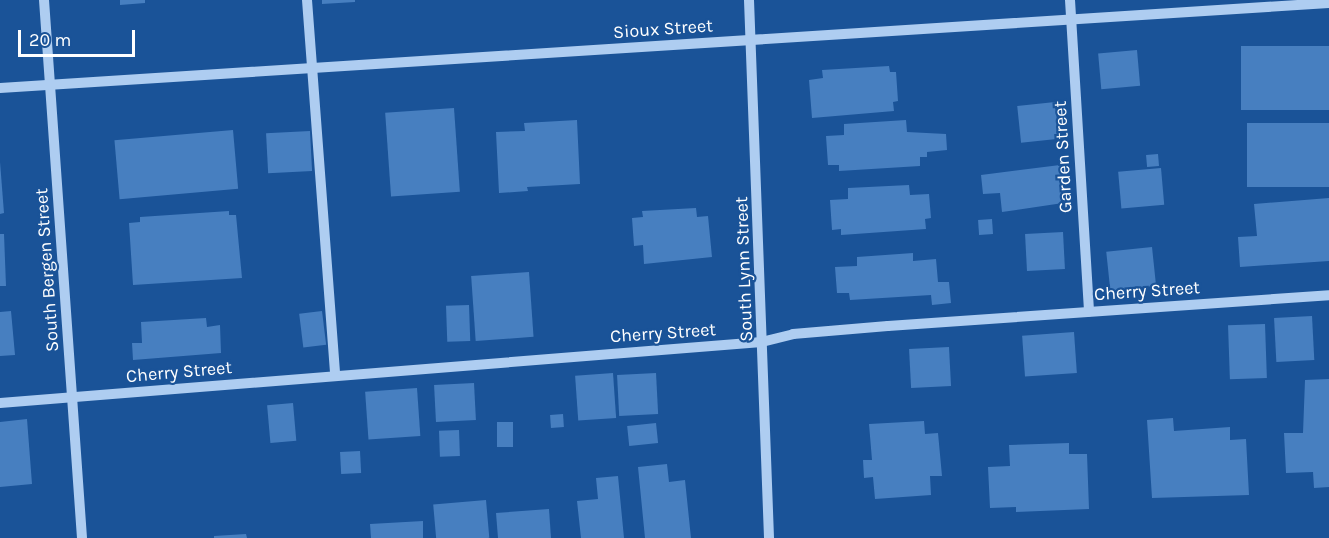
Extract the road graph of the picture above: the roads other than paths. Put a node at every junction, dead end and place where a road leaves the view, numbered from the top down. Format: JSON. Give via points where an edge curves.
{"nodes":[{"id":1,"x":44,"y":0,"type":"edge"},
{"id":2,"x":307,"y":0,"type":"edge"},
{"id":3,"x":749,"y":0,"type":"edge"},
{"id":4,"x":1070,"y":0,"type":"edge"},
{"id":5,"x":1329,"y":3,"type":"edge"},
{"id":6,"x":1072,"y":20,"type":"junction"},
{"id":7,"x":752,"y":39,"type":"junction"},
{"id":8,"x":311,"y":70,"type":"junction"},
{"id":9,"x":50,"y":85,"type":"junction"},
{"id":10,"x":0,"y":88,"type":"edge"},
{"id":11,"x":1329,"y":295,"type":"edge"},
{"id":12,"x":1089,"y":311,"type":"junction"},
{"id":13,"x":762,"y":342,"type":"junction"},
{"id":14,"x":335,"y":374,"type":"junction"},
{"id":15,"x":73,"y":398,"type":"junction"},
{"id":16,"x":0,"y":403,"type":"edge"},
{"id":17,"x":82,"y":538,"type":"edge"},
{"id":18,"x":768,"y":538,"type":"edge"}],
"edges":[{"from":1,"to":9,"type":"street","name":"South Bergen Street"},
{"from":2,"to":8,"type":"street"},
{"from":3,"to":7,"type":"street","name":"South Lynn Street"},
{"from":4,"to":6,"type":"street","name":"Garden Street"},
{"from":5,"to":6,"type":"street","name":"Sioux Street"},
{"from":6,"to":7,"type":"street","name":"Sioux Street"},
{"from":6,"to":12,"type":"street","name":"Garden Street"},
{"from":7,"to":8,"type":"street","name":"Sioux Street"},
{"from":7,"to":13,"type":"street","name":"South Lynn Street"},
{"from":8,"to":9,"type":"street","name":"Sioux Street"},
{"from":8,"to":14,"type":"street"},
{"from":9,"to":10,"type":"street","name":"Sioux Street"},
{"from":9,"to":15,"type":"street","name":"South Bergen Street"},
{"from":11,"to":12,"type":"street","name":"Cherry Street"},
{"from":12,"to":13,"type":"street","name":"Cherry Street","via":[[793,334]]},
{"from":13,"to":14,"type":"street","name":"Cherry Street"},
{"from":13,"to":18,"type":"street","name":"South Lynn Street"},
{"from":14,"to":15,"type":"street","name":"Cherry Street"},
{"from":15,"to":16,"type":"street","name":"Cherry Street"},
{"from":15,"to":17,"type":"street","name":"South Bergen Street"}]}
